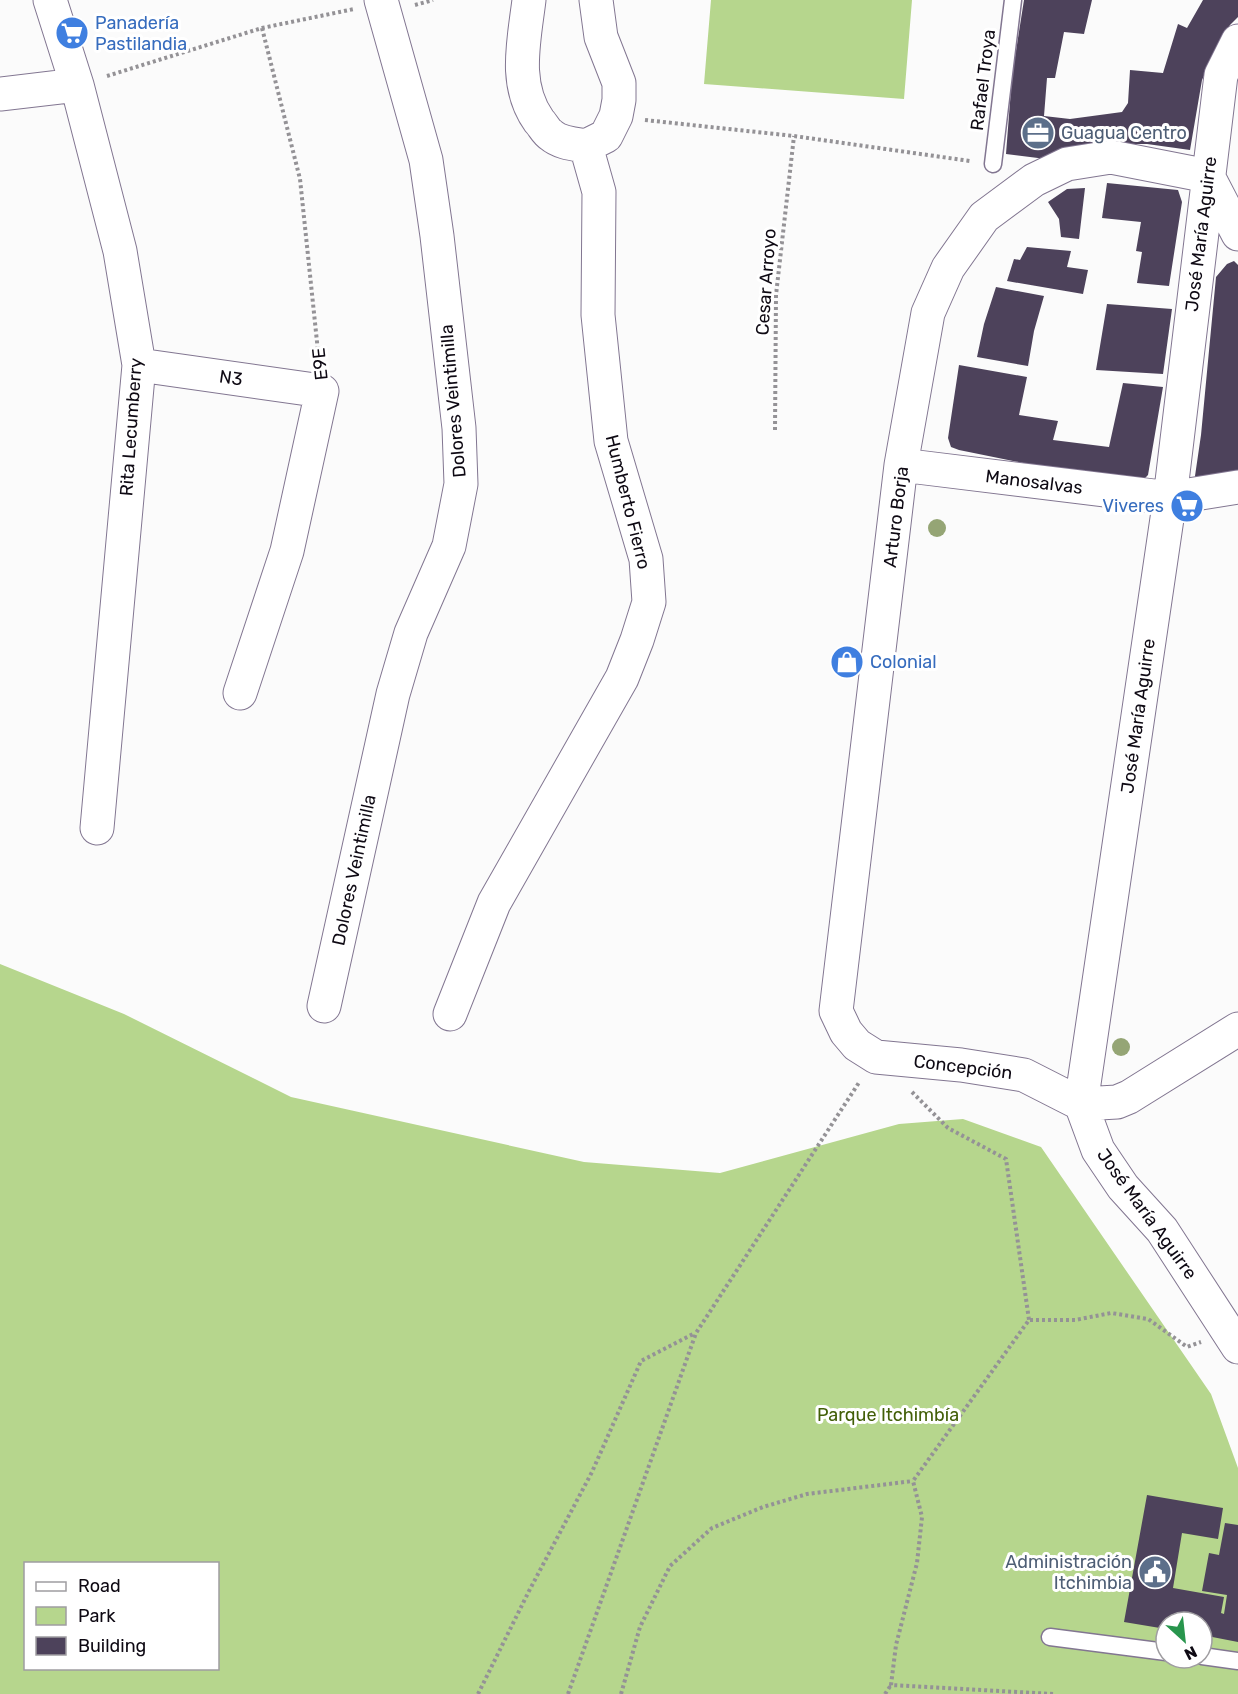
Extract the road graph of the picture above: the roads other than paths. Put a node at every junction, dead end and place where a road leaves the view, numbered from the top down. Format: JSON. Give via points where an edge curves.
{"nodes":[{"id":1,"x":50,"y":0,"type":"edge"},
{"id":2,"x":528,"y":0,"type":"edge"},
{"id":3,"x":596,"y":0,"type":"edge"},
{"id":4,"x":1013,"y":0,"type":"edge"},
{"id":5,"x":382,"y":1,"type":"edge"},
{"id":6,"x":1238,"y":41,"type":"edge"},
{"id":7,"x":77,"y":86,"type":"junction"},
{"id":8,"x":0,"y":94,"type":"edge"},
{"id":9,"x":586,"y":146,"type":"junction"},
{"id":10,"x":993,"y":164,"type":"road end"},
{"id":11,"x":1208,"y":176,"type":"junction"},
{"id":12,"x":1238,"y":234,"type":"edge"},
{"id":13,"x":139,"y":365,"type":"junction"},
{"id":14,"x":322,"y":391,"type":"joint"},
{"id":15,"x":901,"y":465,"type":"junction"},
{"id":16,"x":1237,"y":489,"type":"edge"},
{"id":17,"x":1170,"y":498,"type":"junction"},
{"id":18,"x":240,"y":693,"type":"dead end"},
{"id":19,"x":96,"y":828,"type":"dead end"},
{"id":20,"x":324,"y":1006,"type":"dead end"},
{"id":21,"x":450,"y":1014,"type":"dead end"},
{"id":22,"x":1238,"y":1029,"type":"edge"},
{"id":23,"x":876,"y":1057,"type":"joint"},
{"id":24,"x":1081,"y":1104,"type":"junction"},
{"id":25,"x":1233,"y":1340,"type":"edge"},
{"id":26,"x":1050,"y":1637,"type":"dead end"},
{"id":27,"x":1154,"y":1650,"type":"edge"},
{"id":28,"x":1214,"y":1658,"type":"edge"},
{"id":29,"x":1238,"y":1661,"type":"edge"}],
"edges":[{"from":1,"to":7,"type":"street","name":"Rita Lecumberry"},
{"from":2,"to":9,"type":"street","via":[[522,68],[524,94],[550,135]]},
{"from":3,"to":9,"type":"street","via":[[601,38],[619,83],[619,100],[606,136]]},
{"from":4,"to":10,"type":"lane","name":"Rafael Troya"},
{"from":5,"to":20,"type":"street","name":"Dolores Veintimilla","via":[[426,159],[459,428],[461,484],[449,546],[411,633],[393,694]]},
{"from":6,"to":11,"type":"street","name":"José María Aguirre","via":[[1221,75]]},
{"from":7,"to":8,"type":"street"},
{"from":7,"to":13,"type":"street","name":"Rita Lecumberry","via":[[120,251]]},
{"from":9,"to":21,"type":"street","name":"Humberto Fierro","via":[[599,192],[598,315],[611,441],[646,559],[649,602],[622,678],[494,903]]},
{"from":11,"to":12,"type":"street"},
{"from":11,"to":15,"type":"street","name":"Arturo Borja","via":[[1111,157],[1067,164],[1034,180],[984,217],[948,268],[928,313]]},
{"from":11,"to":17,"type":"street","name":"José María Aguirre"},
{"from":13,"to":14,"type":"street","name":"N3"},
{"from":13,"to":19,"type":"street","name":"Rita Lecumberry"},
{"from":14,"to":18,"type":"street","name":"E9E","via":[[287,551]]},
{"from":15,"to":17,"type":"street","name":"Manosalvas"},
{"from":15,"to":23,"type":"street","name":"Arturo Borja","via":[[836,1011],[857,1045]]},
{"from":16,"to":17,"type":"street","name":"Manosalvas"},
{"from":17,"to":24,"type":"street","name":"José María Aguirre"},
{"from":22,"to":24,"type":"street","via":[[1129,1097],[1117,1102]]},
{"from":23,"to":24,"type":"street","name":"Concepción","via":[[1024,1075]]},
{"from":24,"to":25,"type":"street","name":"José María Aguirre","via":[[1098,1150],[1123,1187],[1162,1230]]},
{"from":26,"to":27,"type":"lane"},
{"from":28,"to":29,"type":"lane"}]}
